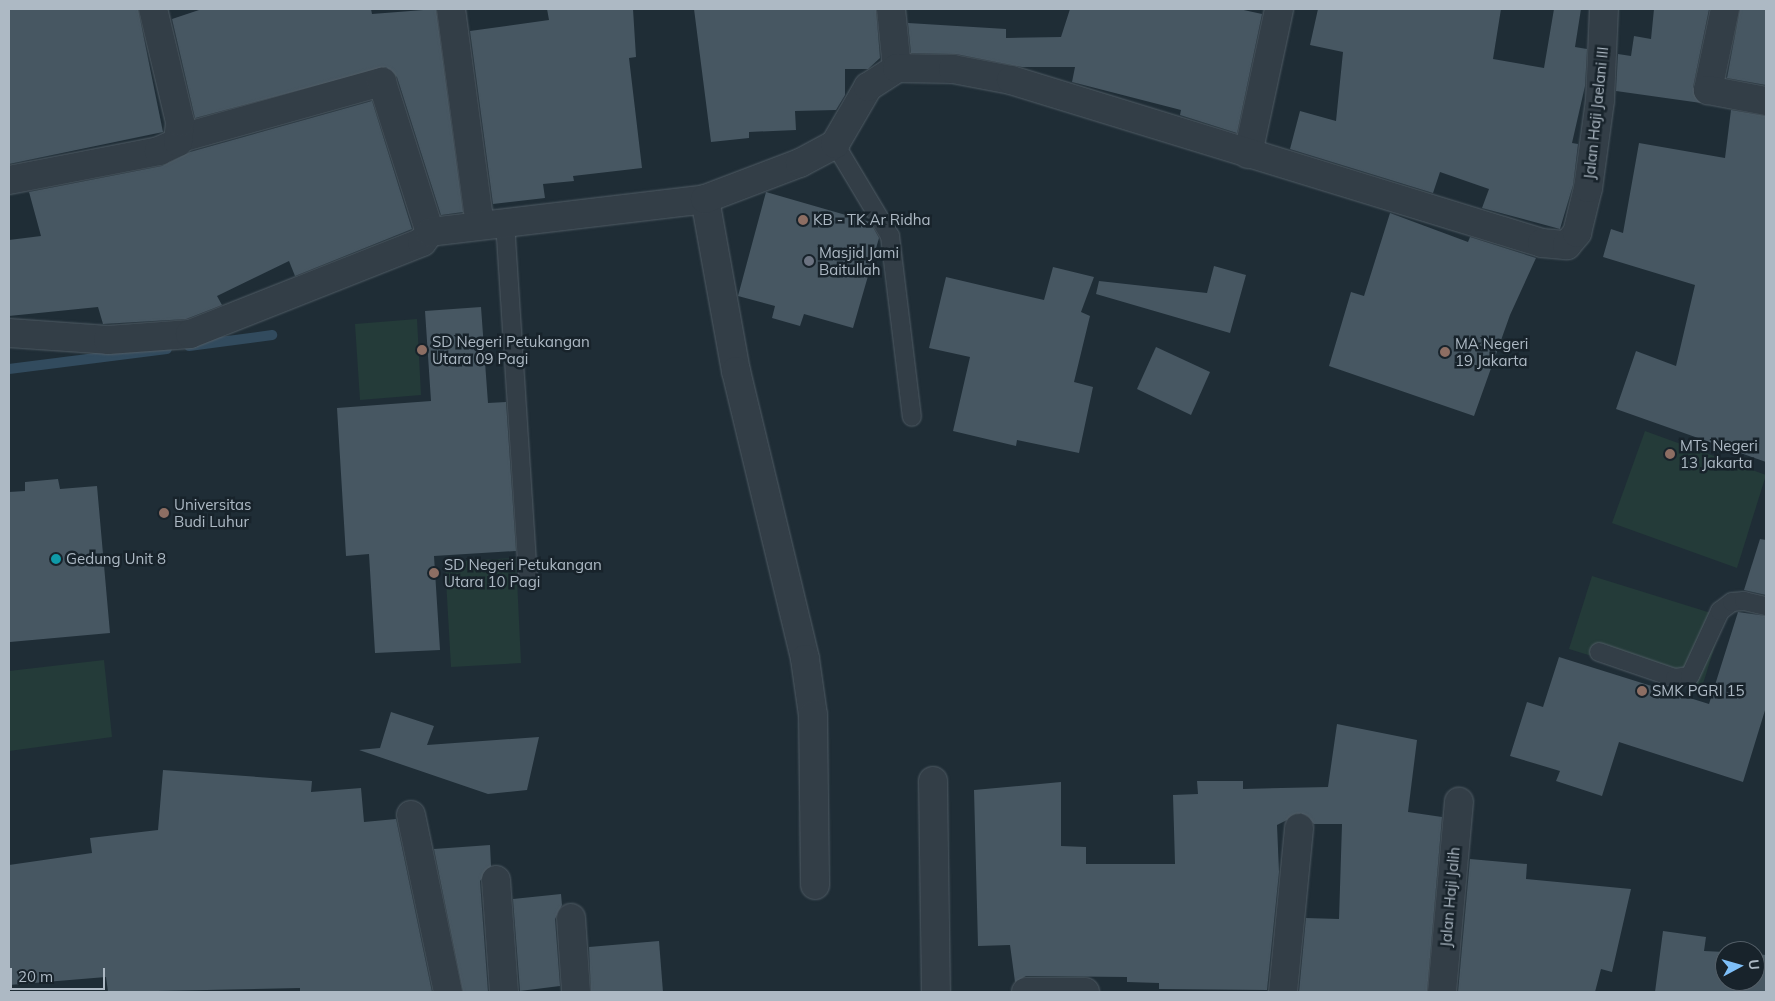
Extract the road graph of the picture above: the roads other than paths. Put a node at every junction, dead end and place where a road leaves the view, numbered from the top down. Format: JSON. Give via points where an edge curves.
{"nodes":[{"id":1,"x":153,"y":9,"type":"edge"},
{"id":2,"x":451,"y":9,"type":"edge"},
{"id":3,"x":891,"y":9,"type":"edge"},
{"id":4,"x":1279,"y":9,"type":"edge"},
{"id":5,"x":1604,"y":9,"type":"edge"},
{"id":6,"x":1725,"y":9,"type":"edge"},
{"id":7,"x":897,"y":68,"type":"junction"},
{"id":8,"x":1766,"y":101,"type":"edge"},
{"id":9,"x":180,"y":130,"type":"junction"},
{"id":10,"x":835,"y":144,"type":"junction"},
{"id":11,"x":1248,"y":154,"type":"junction"},
{"id":12,"x":9,"y":180,"type":"edge"},
{"id":13,"x":705,"y":199,"type":"junction"},
{"id":14,"x":492,"y":223,"type":"junction"},
{"id":15,"x":430,"y":232,"type":"junction"},
{"id":16,"x":9,"y":333,"type":"edge"},
{"id":17,"x":912,"y":417,"type":"dead end"},
{"id":18,"x":528,"y":577,"type":"dead end"},
{"id":19,"x":1766,"y":606,"type":"edge"},
{"id":20,"x":1599,"y":652,"type":"dead end"},
{"id":21,"x":933,"y":782,"type":"dead end"},
{"id":22,"x":1459,"y":802,"type":"dead end"},
{"id":23,"x":411,"y":815,"type":"dead end"},
{"id":24,"x":1299,"y":828,"type":"dead end"},
{"id":25,"x":496,"y":880,"type":"dead end"},
{"id":26,"x":815,"y":885,"type":"dead end"},
{"id":27,"x":571,"y":918,"type":"dead end"},
{"id":28,"x":448,"y":992,"type":"edge"},
{"id":29,"x":504,"y":992,"type":"edge"},
{"id":30,"x":576,"y":992,"type":"edge"},
{"id":31,"x":936,"y":992,"type":"edge"},
{"id":32,"x":1026,"y":992,"type":"edge"},
{"id":33,"x":1085,"y":992,"type":"edge"},
{"id":34,"x":1283,"y":992,"type":"edge"},
{"id":35,"x":1442,"y":992,"type":"edge"}],
"edges":[{"from":1,"to":9,"type":"street"},
{"from":2,"to":14,"type":"street"},
{"from":3,"to":7,"type":"street"},
{"from":4,"to":11,"type":"street"},
{"from":5,"to":11,"type":"street","name":"Jalan Haji Jaelani III","via":[[1600,100],[1588,188],[1573,240],[1557,246]]},
{"from":6,"to":8,"type":"street","via":[[1708,90]]},
{"from":7,"to":10,"type":"street","via":[[868,87]]},
{"from":7,"to":11,"type":"street","via":[[953,69],[1012,80]]},
{"from":9,"to":12,"type":"street","via":[[160,150]]},
{"from":9,"to":15,"type":"street","via":[[382,82]]},
{"from":10,"to":13,"type":"street","via":[[800,163]]},
{"from":10,"to":17,"type":"lane","via":[[890,236]]},
{"from":13,"to":14,"type":"street"},
{"from":13,"to":26,"type":"street","via":[[736,371],[804,659],[813,715]]},
{"from":14,"to":15,"type":"street"},
{"from":14,"to":18,"type":"lane"},
{"from":15,"to":16,"type":"street","via":[[422,242],[190,334],[108,340]]},
{"from":19,"to":20,"type":"lane","via":[[1732,602],[1720,611],[1690,676],[1675,678]]},
{"from":21,"to":31,"type":"street"},
{"from":22,"to":35,"type":"street","name":"Jalan Haji Jalih"},
{"from":23,"to":28,"type":"street"},
{"from":24,"to":34,"type":"street"},
{"from":25,"to":29,"type":"street"},
{"from":27,"to":30,"type":"street"},
{"from":32,"to":33,"type":"street"}]}
